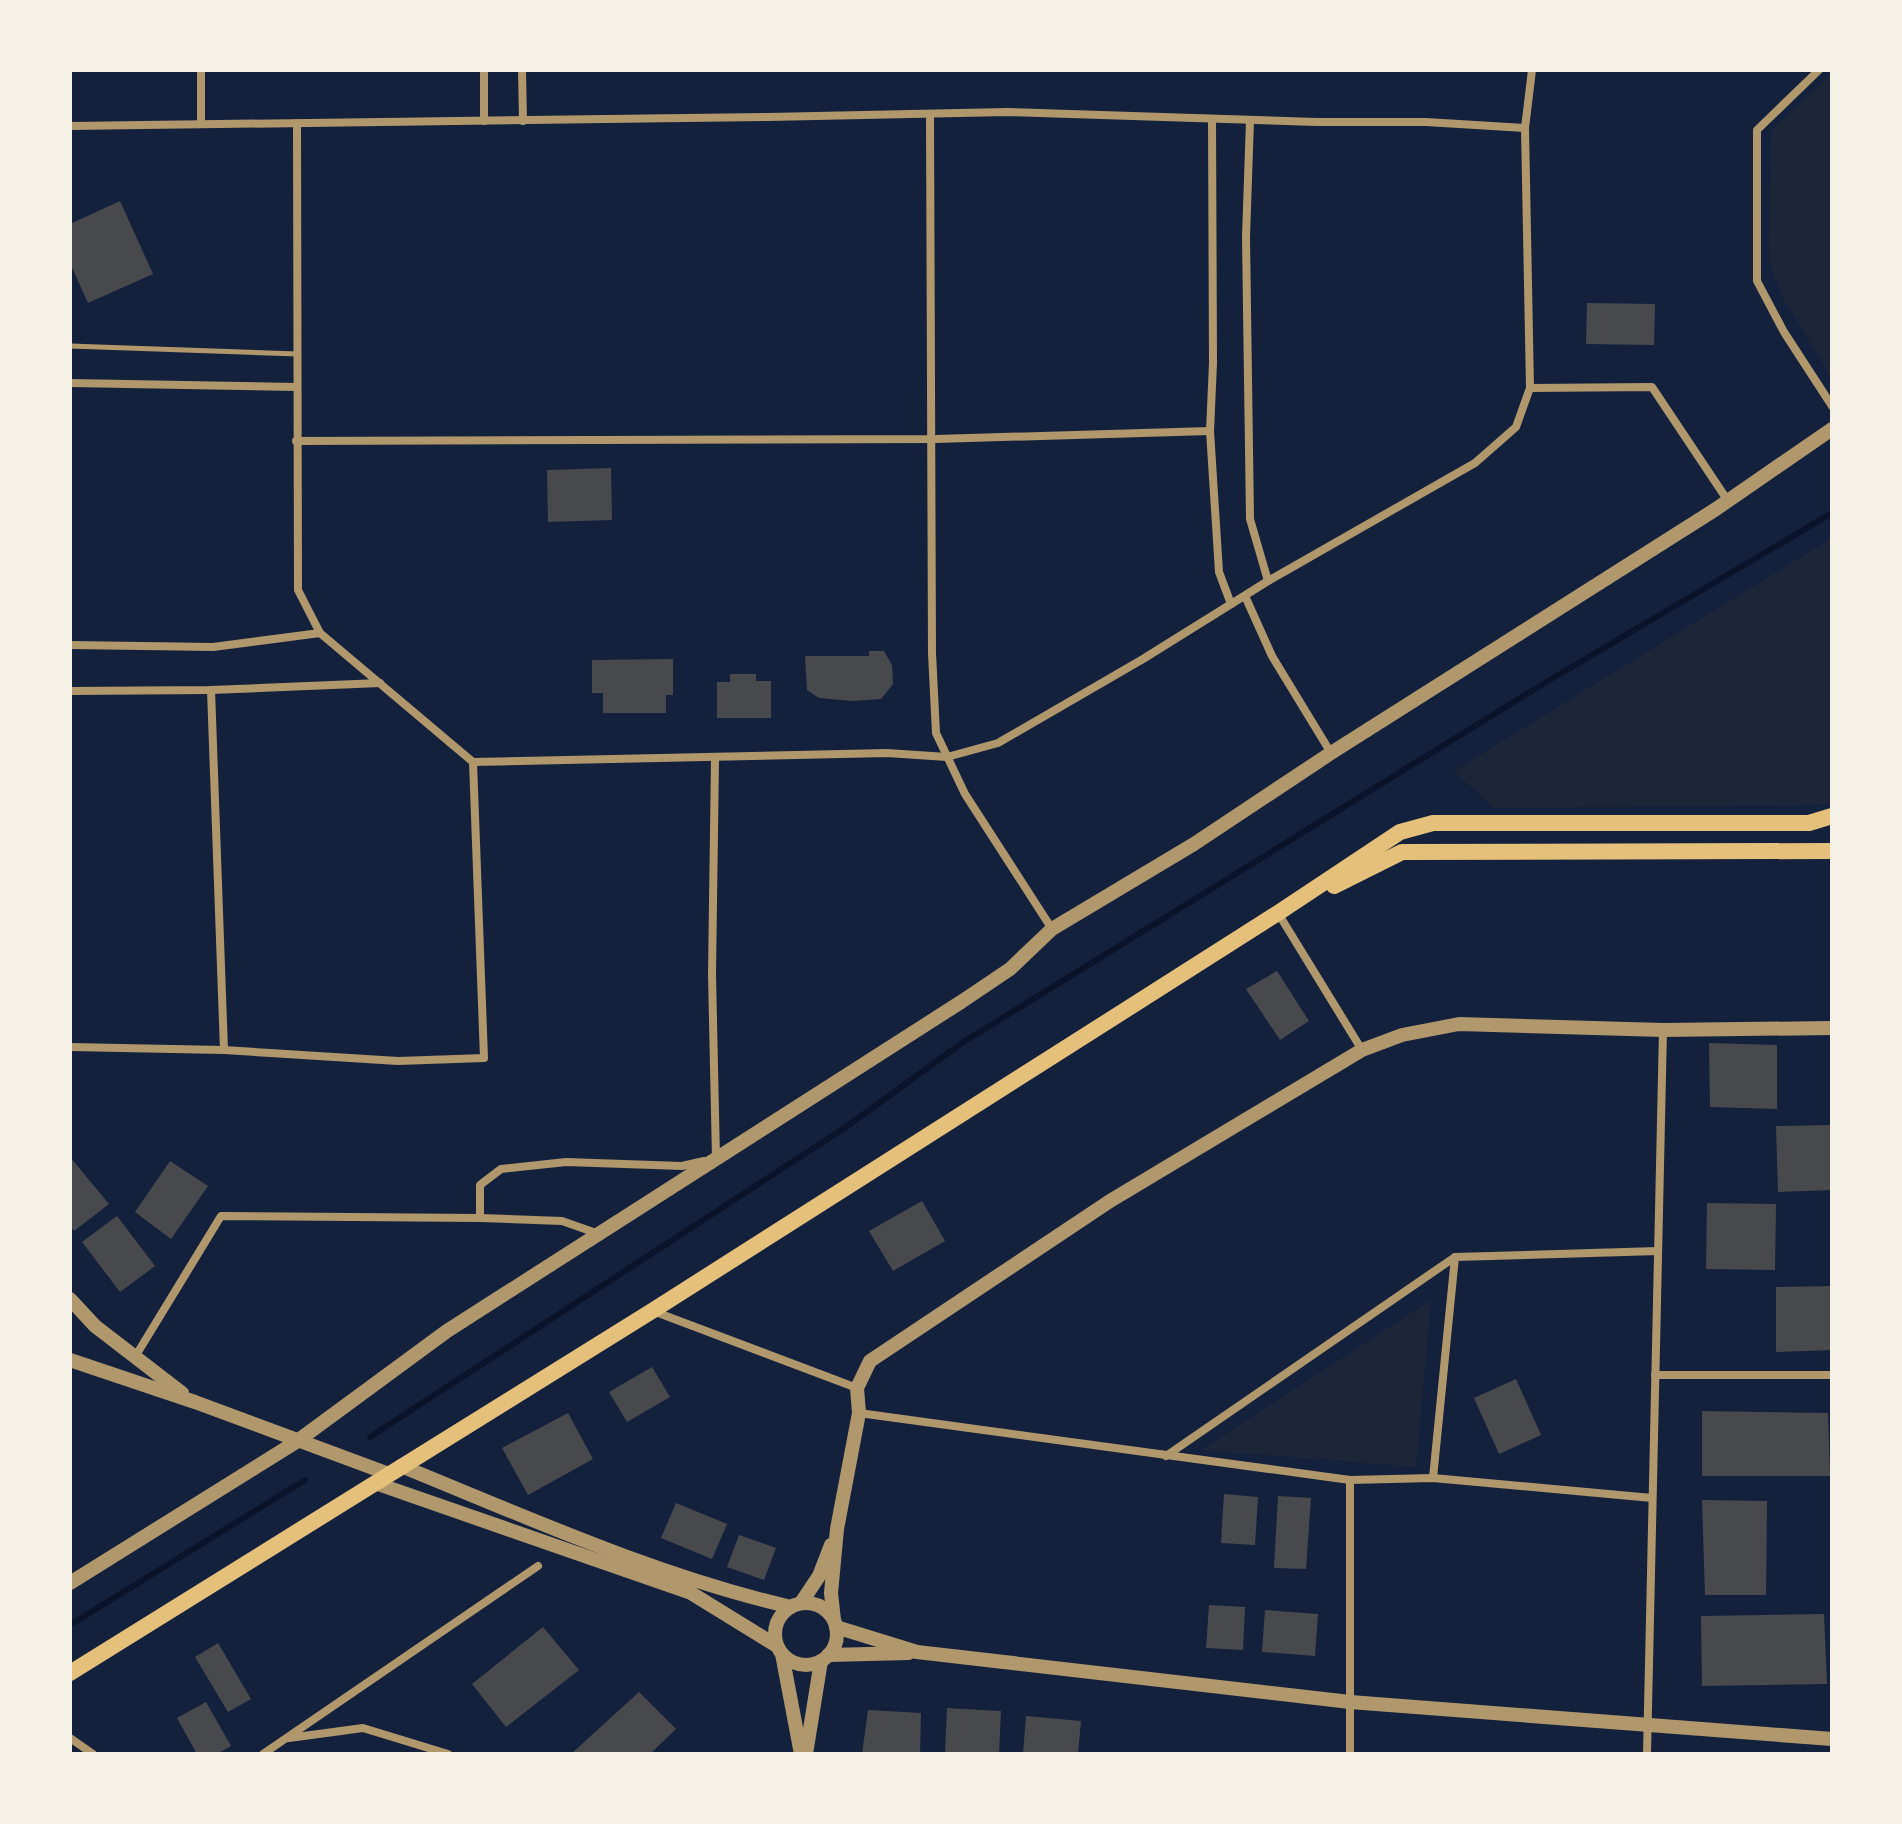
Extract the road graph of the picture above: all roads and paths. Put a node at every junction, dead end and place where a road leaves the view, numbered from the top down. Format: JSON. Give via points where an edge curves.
{"nodes":[{"id":1,"x":201,"y":70,"type":"edge"},
{"id":2,"x":484,"y":70,"type":"edge"},
{"id":3,"x":522,"y":70,"type":"edge"},
{"id":4,"x":1532,"y":70,"type":"edge"},
{"id":5,"x":1819,"y":70,"type":"edge"},
{"id":6,"x":930,"y":114,"type":"junction"},
{"id":7,"x":1212,"y":119,"type":"junction"},
{"id":8,"x":1250,"y":120,"type":"junction"},
{"id":9,"x":484,"y":121,"type":"junction"},
{"id":10,"x":523,"y":121,"type":"junction"},
{"id":11,"x":297,"y":123,"type":"junction"},
{"id":12,"x":201,"y":124,"type":"junction"},
{"id":13,"x":70,"y":126,"type":"edge"},
{"id":14,"x":1525,"y":128,"type":"junction"},
{"id":15,"x":70,"y":346,"type":"edge"},
{"id":16,"x":297,"y":354,"type":"junction"},
{"id":17,"x":70,"y":383,"type":"edge"},
{"id":18,"x":297,"y":387,"type":"junction"},
{"id":19,"x":1530,"y":388,"type":"junction"},
{"id":20,"x":1832,"y":406,"type":"edge"},
{"id":21,"x":1832,"y":429,"type":"edge"},
{"id":22,"x":1210,"y":431,"type":"junction"},
{"id":23,"x":930,"y":439,"type":"junction"},
{"id":24,"x":296,"y":441,"type":"junction"},
{"id":25,"x":1728,"y":501,"type":"junction"},
{"id":26,"x":1268,"y":581,"type":"junction"},
{"id":27,"x":1245,"y":596,"type":"junction"},
{"id":28,"x":1231,"y":604,"type":"junction"},
{"id":29,"x":320,"y":633,"type":"junction"},
{"id":30,"x":70,"y":645,"type":"edge"},
{"id":31,"x":380,"y":683,"type":"junction"},
{"id":32,"x":211,"y":690,"type":"junction"},
{"id":33,"x":70,"y":691,"type":"edge"},
{"id":34,"x":1331,"y":753,"type":"junction"},
{"id":35,"x":947,"y":757,"type":"junction"},
{"id":36,"x":715,"y":759,"type":"junction"},
{"id":37,"x":473,"y":762,"type":"junction"},
{"id":38,"x":1832,"y":816,"type":"edge"},
{"id":39,"x":1832,"y":851,"type":"edge"},
{"id":40,"x":1278,"y":913,"type":"junction"},
{"id":41,"x":1052,"y":929,"type":"junction"},
{"id":42,"x":1832,"y":1028,"type":"edge"},
{"id":43,"x":1663,"y":1030,"type":"junction"},
{"id":44,"x":70,"y":1047,"type":"edge"},
{"id":45,"x":224,"y":1050,"type":"junction"},
{"id":46,"x":1362,"y":1050,"type":"junction"},
{"id":47,"x":716,"y":1159,"type":"junction"},
{"id":48,"x":480,"y":1218,"type":"junction"},
{"id":49,"x":599,"y":1234,"type":"junction"},
{"id":50,"x":1658,"y":1251,"type":"junction"},
{"id":51,"x":1455,"y":1257,"type":"junction"},
{"id":52,"x":70,"y":1299,"type":"edge"},
{"id":53,"x":652,"y":1311,"type":"junction"},
{"id":54,"x":134,"y":1357,"type":"junction"},
{"id":55,"x":70,"y":1360,"type":"edge"},
{"id":56,"x":1655,"y":1375,"type":"junction"},
{"id":57,"x":1832,"y":1375,"type":"edge"},
{"id":58,"x":857,"y":1388,"type":"junction"},
{"id":59,"x":195,"y":1402,"type":"junction"},
{"id":60,"x":859,"y":1413,"type":"junction"},
{"id":61,"x":296,"y":1442,"type":"junction"},
{"id":62,"x":1166,"y":1456,"type":"junction"},
{"id":63,"x":388,"y":1474,"type":"junction"},
{"id":64,"x":1433,"y":1478,"type":"junction"},
{"id":65,"x":1350,"y":1480,"type":"junction"},
{"id":66,"x":1652,"y":1498,"type":"junction"},
{"id":67,"x":837,"y":1529,"type":"junction"},
{"id":68,"x":538,"y":1566,"type":"dead end"},
{"id":69,"x":70,"y":1583,"type":"edge"},
{"id":70,"x":796,"y":1605,"type":"junction"},
{"id":71,"x":835,"y":1623,"type":"junction"},
{"id":72,"x":780,"y":1650,"type":"junction"},
{"id":73,"x":917,"y":1652,"type":"junction"},
{"id":74,"x":825,"y":1658,"type":"junction"},
{"id":75,"x":70,"y":1673,"type":"edge"},
{"id":76,"x":1350,"y":1702,"type":"junction"},
{"id":77,"x":1646,"y":1725,"type":"junction"},
{"id":78,"x":70,"y":1738,"type":"edge"},
{"id":79,"x":287,"y":1738,"type":"junction"},
{"id":80,"x":1832,"y":1739,"type":"edge"},
{"id":81,"x":93,"y":1754,"type":"edge"},
{"id":82,"x":263,"y":1754,"type":"edge"},
{"id":83,"x":448,"y":1754,"type":"edge"},
{"id":84,"x":803,"y":1754,"type":"edge"},
{"id":85,"x":1350,"y":1754,"type":"edge"},
{"id":86,"x":1647,"y":1754,"type":"edge"}],
"edges":[{"from":1,"to":12,"type":"street"},
{"from":2,"to":9,"type":"street"},
{"from":3,"to":10,"type":"street"},
{"from":4,"to":14,"type":"street"},
{"from":5,"to":20,"type":"street","via":[[1757,130],[1757,281]]},
{"from":6,"to":7,"type":"street"},
{"from":6,"to":10,"type":"street"},
{"from":6,"to":23,"type":"street"},
{"from":7,"to":8,"type":"street"},
{"from":7,"to":22,"type":"street"},
{"from":8,"to":14,"type":"street"},
{"from":8,"to":26,"type":"street","via":[[1250,519]]},
{"from":9,"to":10,"type":"street"},
{"from":9,"to":11,"type":"street"},
{"from":11,"to":12,"type":"street"},
{"from":11,"to":16,"type":"street"},
{"from":12,"to":13,"type":"street"},
{"from":14,"to":19,"type":"street"},
{"from":15,"to":16,"type":"lane"},
{"from":16,"to":18,"type":"street"},
{"from":17,"to":18,"type":"street"},
{"from":18,"to":24,"type":"street"},
{"from":19,"to":25,"type":"street","via":[[1652,387]]},
{"from":19,"to":26,"type":"street","via":[[1516,427],[1475,463]]},
{"from":21,"to":25,"type":"street"},
{"from":22,"to":23,"type":"street"},
{"from":22,"to":28,"type":"street","via":[[1219,572]]},
{"from":23,"to":24,"type":"street"},
{"from":23,"to":35,"type":"street","via":[[933,680],[936,733]]},
{"from":24,"to":29,"type":"street","via":[[298,590]]},
{"from":25,"to":34,"type":"street"},
{"from":26,"to":27,"type":"street"},
{"from":27,"to":28,"type":"street"},
{"from":27,"to":34,"type":"street","via":[[1272,656]]},
{"from":28,"to":35,"type":"street","via":[[998,743]]},
{"from":29,"to":30,"type":"street","via":[[213,647]]},
{"from":29,"to":31,"type":"street"},
{"from":31,"to":32,"type":"street"},
{"from":31,"to":37,"type":"street"},
{"from":32,"to":33,"type":"street"},
{"from":32,"to":45,"type":"street"},
{"from":34,"to":41,"type":"street"},
{"from":35,"to":36,"type":"street","via":[[887,753]]},
{"from":35,"to":41,"type":"street"},
{"from":36,"to":37,"type":"street"},
{"from":36,"to":47,"type":"street"},
{"from":37,"to":45,"type":"street","via":[[484,1058],[398,1061]]},
{"from":38,"to":40,"type":"main road","via":[[1809,823],[1433,823],[1400,832]]},
{"from":39,"to":40,"type":"main road","via":[[1402,852]]},
{"from":40,"to":46,"type":"street"},
{"from":40,"to":53,"type":"main road"},
{"from":41,"to":47,"type":"street","via":[[1010,969]]},
{"from":42,"to":43,"type":"street"},
{"from":43,"to":46,"type":"street","via":[[1459,1024],[1402,1035]]},
{"from":43,"to":50,"type":"street"},
{"from":44,"to":45,"type":"street"},
{"from":46,"to":58,"type":"street","via":[[1110,1201],[870,1361]]},
{"from":47,"to":48,"type":"street","via":[[682,1166],[566,1162],[501,1169],[480,1185]]},
{"from":47,"to":49,"type":"street"},
{"from":48,"to":49,"type":"street","via":[[562,1221]]},
{"from":48,"to":54,"type":"street","via":[[221,1216]]},
{"from":49,"to":61,"type":"street","via":[[447,1331]]},
{"from":50,"to":51,"type":"street"},
{"from":50,"to":56,"type":"street"},
{"from":51,"to":62,"type":"street"},
{"from":51,"to":64,"type":"street"},
{"from":52,"to":54,"type":"street"},
{"from":53,"to":58,"type":"street"},
{"from":53,"to":63,"type":"main road"},
{"from":54,"to":59,"type":"street"},
{"from":55,"to":59,"type":"street"},
{"from":56,"to":57,"type":"street"},
{"from":56,"to":66,"type":"street"},
{"from":58,"to":60,"type":"street"},
{"from":59,"to":61,"type":"street"},
{"from":60,"to":62,"type":"street"},
{"from":60,"to":67,"type":"street"},
{"from":61,"to":63,"type":"street"},
{"from":61,"to":69,"type":"street"},
{"from":62,"to":65,"type":"street"},
{"from":63,"to":70,"type":"street","via":[[637,1561],[757,1599]]},
{"from":63,"to":72,"type":"street","via":[[691,1593]]},
{"from":63,"to":75,"type":"main road"},
{"from":64,"to":65,"type":"street"},
{"from":64,"to":66,"type":"street"},
{"from":65,"to":76,"type":"street"},
{"from":66,"to":77,"type":"street"},
{"from":67,"to":70,"type":"street","via":[[819,1576]]},
{"from":67,"to":71,"type":"street","via":[[831,1593]]},
{"from":68,"to":79,"type":"street"},
{"from":70,"to":71,"type":"street","via":[[820,1606]]},
{"from":70,"to":72,"type":"street","via":[[777,1624]]},
{"from":71,"to":73,"type":"street"},
{"from":71,"to":74,"type":"street","via":[[836,1642]]},
{"from":72,"to":74,"type":"street","via":[[805,1665]]},
{"from":72,"to":84,"type":"street"},
{"from":73,"to":74,"type":"street"},
{"from":73,"to":76,"type":"street"},
{"from":74,"to":84,"type":"street"},
{"from":76,"to":77,"type":"street"},
{"from":76,"to":85,"type":"street"},
{"from":77,"to":80,"type":"street"},
{"from":77,"to":86,"type":"street"},
{"from":78,"to":81,"type":"street"},
{"from":79,"to":82,"type":"street"},
{"from":79,"to":83,"type":"street","via":[[363,1728]]}]}
